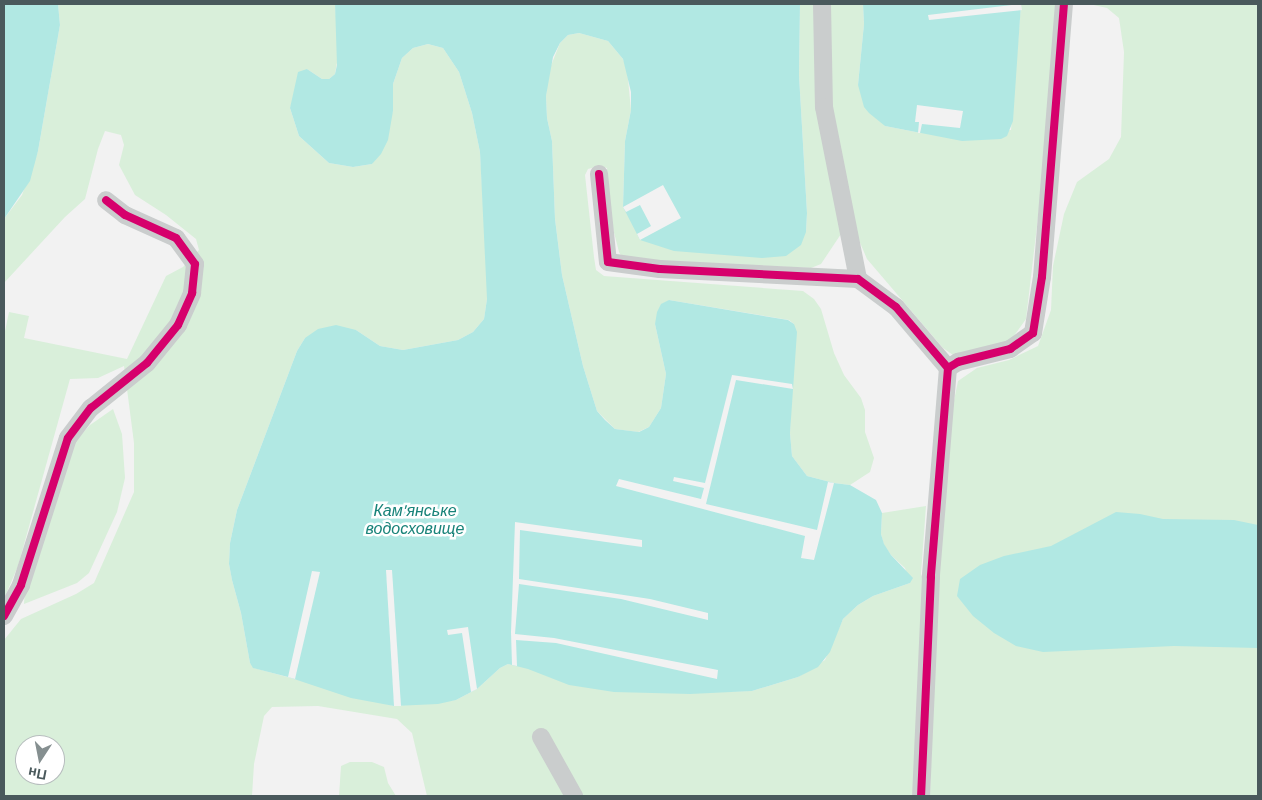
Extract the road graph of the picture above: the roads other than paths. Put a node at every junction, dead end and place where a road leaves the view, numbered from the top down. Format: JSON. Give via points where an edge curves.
{"nodes":[{"id":1,"x":822,"y":4,"type":"edge"},
{"id":2,"x":1064,"y":4,"type":"edge"},
{"id":3,"x":599,"y":174,"type":"dead end"},
{"id":4,"x":106,"y":200,"type":"dead end"},
{"id":5,"x":858,"y":279,"type":"junction"},
{"id":6,"x":948,"y":368,"type":"junction"},
{"id":7,"x":4,"y":616,"type":"edge"},
{"id":8,"x":540,"y":736,"type":"dead end"},
{"id":9,"x":574,"y":796,"type":"edge"},
{"id":10,"x":920,"y":796,"type":"edge"}],
"edges":[{"from":1,"to":5,"type":"street","via":[[824,107]]},
{"from":2,"to":6,"type":"street","via":[[1042,277],[1034,333],[1010,349],[958,362]]},
{"from":3,"to":5,"type":"street","via":[[608,262],[660,269]]},
{"from":4,"to":7,"type":"street","via":[[125,216],[176,238],[195,264],[192,293],[178,325],[147,363],[90,408],[68,438],[21,584]]},
{"from":5,"to":6,"type":"street","via":[[896,307]]},
{"from":6,"to":10,"type":"street","via":[[931,577]]},
{"from":8,"to":9,"type":"street"}]}
